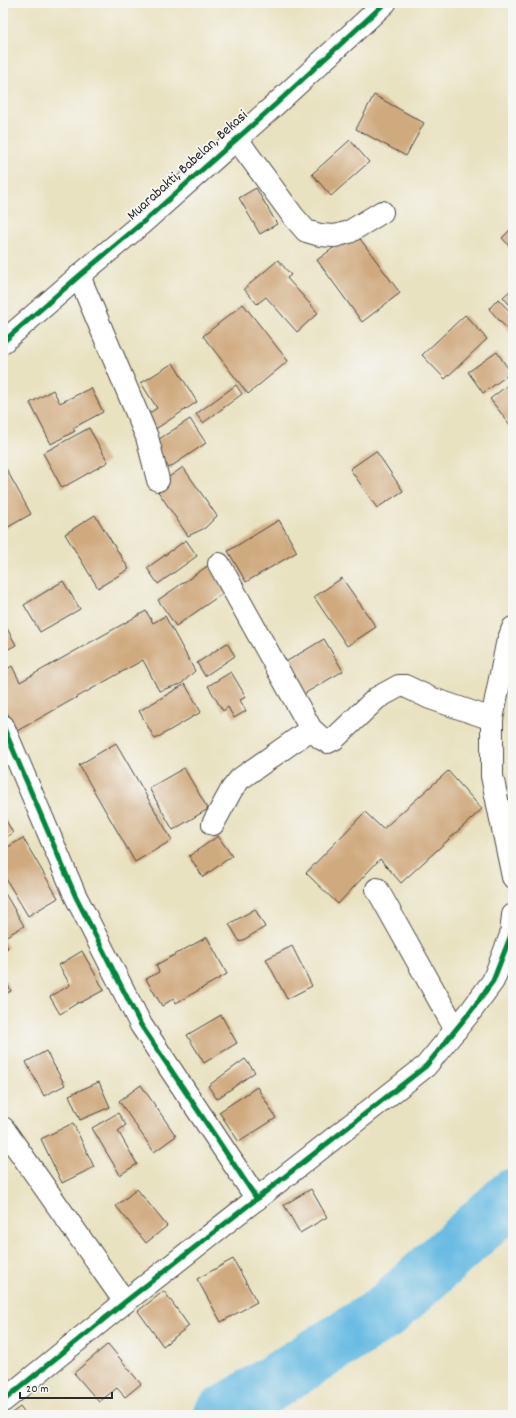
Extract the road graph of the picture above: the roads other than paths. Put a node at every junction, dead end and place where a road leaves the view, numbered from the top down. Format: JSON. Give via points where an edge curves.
{"nodes":[{"id":1,"x":385,"y":3,"type":"edge"},
{"id":2,"x":236,"y":138,"type":"junction"},
{"id":3,"x":382,"y":212,"type":"dead end"},
{"id":4,"x":79,"y":276,"type":"junction"},
{"id":5,"x":3,"y":342,"type":"edge"},
{"id":6,"x":158,"y":480,"type":"dead end"},
{"id":7,"x":219,"y":564,"type":"dead end"},
{"id":8,"x":513,"y":628,"type":"edge"},
{"id":9,"x":492,"y":718,"type":"junction"},
{"id":10,"x":3,"y":726,"type":"edge"},
{"id":11,"x":311,"y":729,"type":"junction"},
{"id":12,"x":213,"y":824,"type":"dead end"},
{"id":13,"x":513,"y":877,"type":"edge"},
{"id":14,"x":377,"y":889,"type":"dead end"},
{"id":15,"x":513,"y":915,"type":"edge"},
{"id":16,"x":456,"y":1030,"type":"junction"},
{"id":17,"x":3,"y":1128,"type":"edge"},
{"id":18,"x":257,"y":1199,"type":"junction"},
{"id":19,"x":125,"y":1302,"type":"junction"},
{"id":20,"x":3,"y":1401,"type":"edge"}],
"edges":[{"from":1,"to":2,"type":"street","name":"Muarabakti, Babelan, Bekasi"},
{"from":2,"to":3,"type":"street","via":[[306,230],[320,235],[336,236],[349,232]]},
{"from":2,"to":4,"type":"street","name":"Muarabakti, Babelan, Bekasi"},
{"from":4,"to":5,"type":"street","name":"Muarabakti, Babelan, Bekasi"},
{"from":4,"to":6,"type":"street","via":[[147,438]]},
{"from":7,"to":11,"type":"street"},
{"from":8,"to":9,"type":"street","via":[[507,644]]},
{"from":9,"to":11,"type":"street","via":[[399,686],[377,698],[328,742]]},
{"from":9,"to":13,"type":"street","via":[[492,776]]},
{"from":10,"to":18,"type":"street","via":[[75,895],[141,1025]]},
{"from":11,"to":12,"type":"street","via":[[240,779]]},
{"from":14,"to":16,"type":"street"},
{"from":15,"to":16,"type":"street","via":[[512,935],[493,981]]},
{"from":16,"to":18,"type":"street","via":[[426,1066]]},
{"from":17,"to":19,"type":"street"},
{"from":18,"to":19,"type":"street"},
{"from":19,"to":20,"type":"street"}]}
